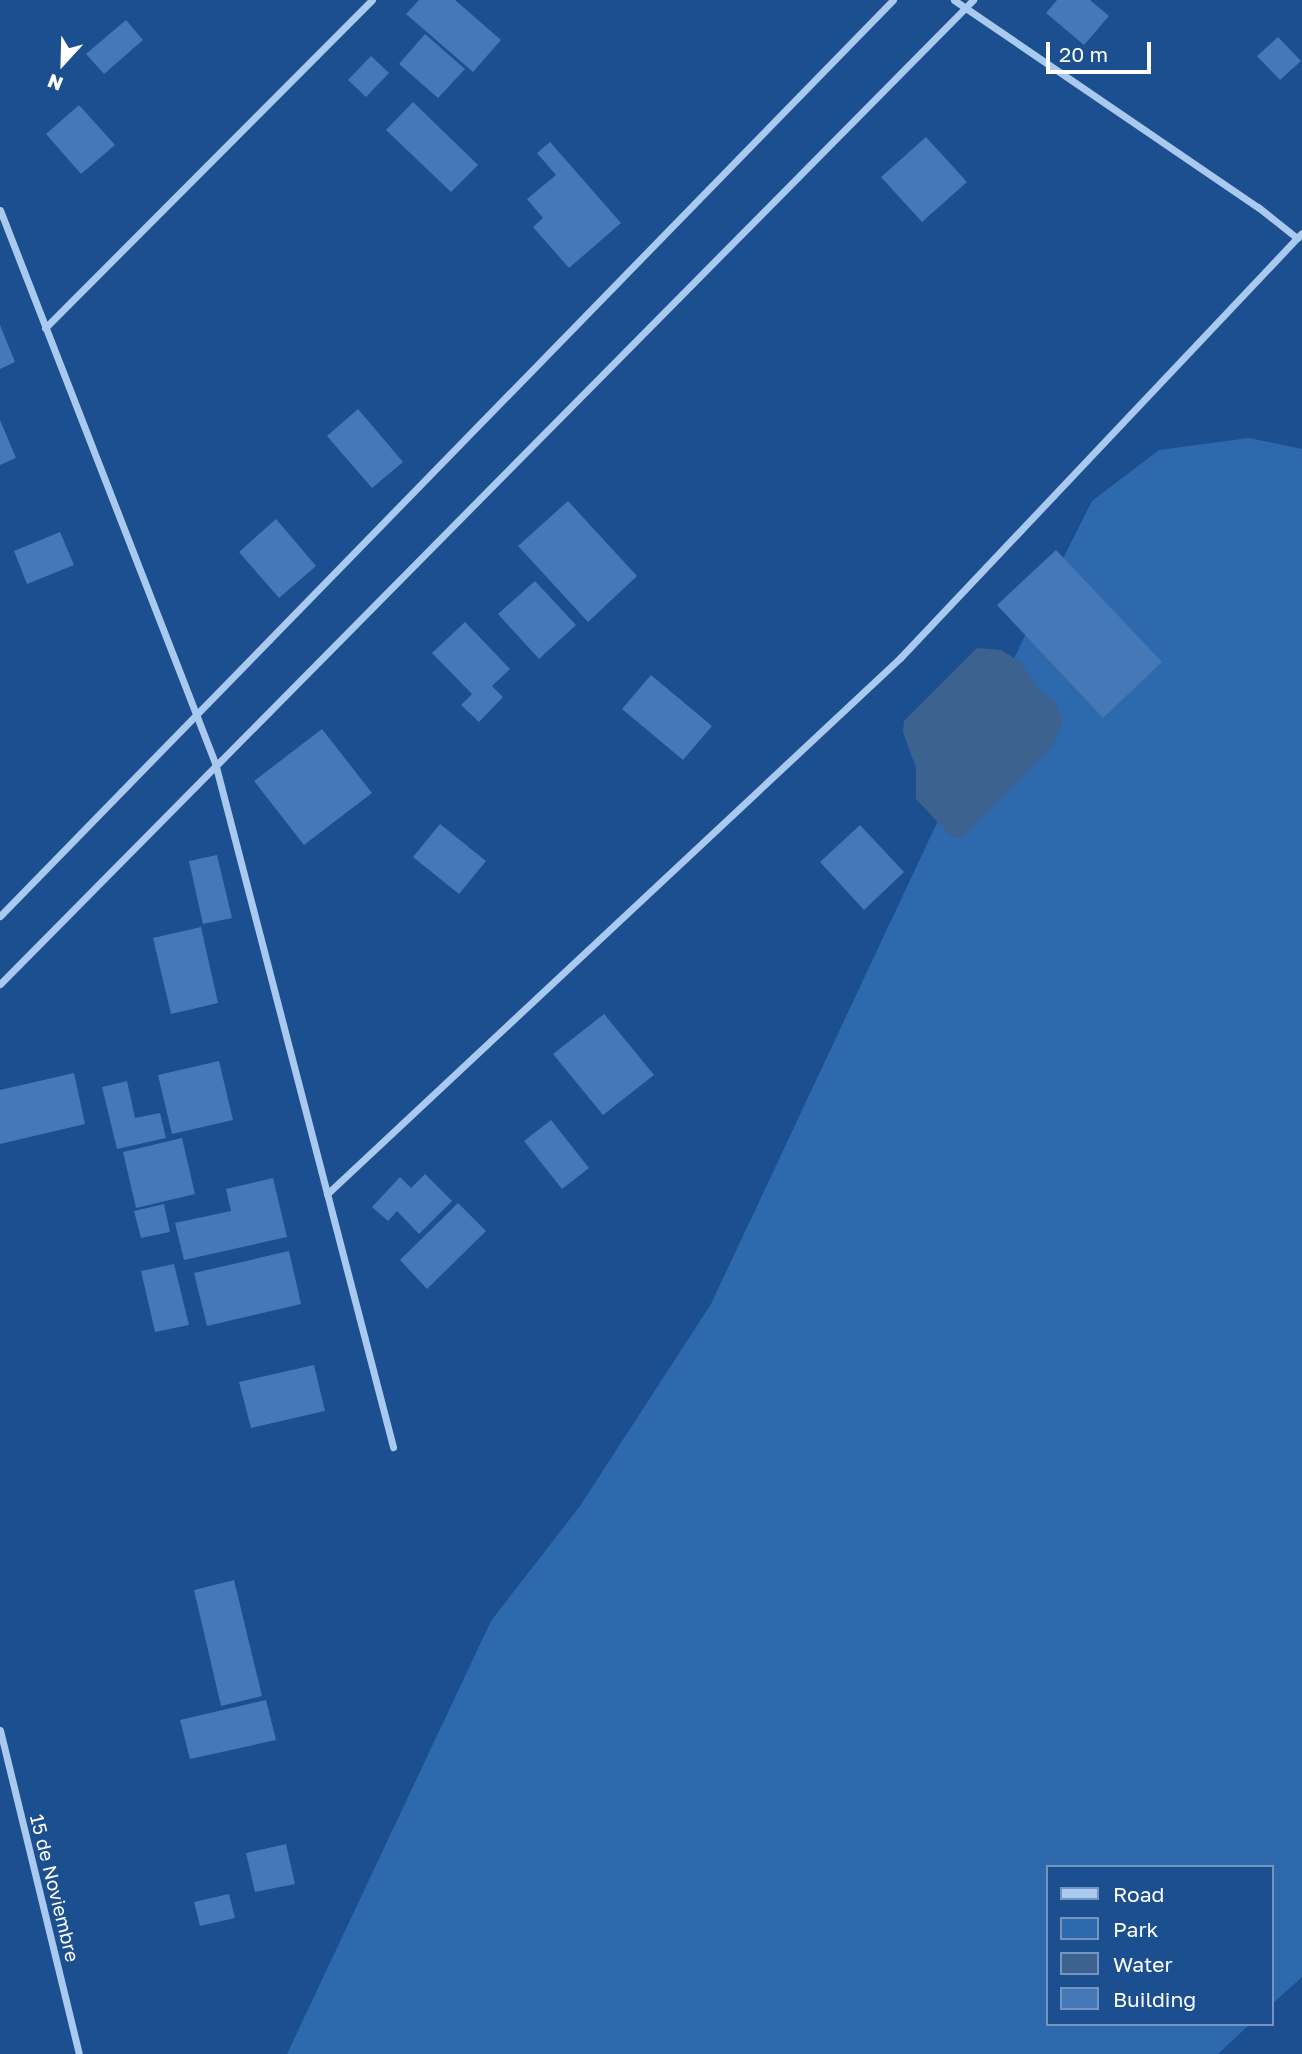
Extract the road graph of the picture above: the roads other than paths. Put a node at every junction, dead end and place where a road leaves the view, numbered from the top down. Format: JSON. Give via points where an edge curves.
{"nodes":[{"id":1,"x":372,"y":0,"type":"edge"},
{"id":2,"x":893,"y":0,"type":"edge"},
{"id":3,"x":954,"y":0,"type":"edge"},
{"id":4,"x":973,"y":0,"type":"edge"},
{"id":5,"x":963,"y":9,"type":"junction"},
{"id":6,"x":0,"y":210,"type":"edge"},
{"id":7,"x":3,"y":227,"type":"edge"},
{"id":8,"x":1299,"y":236,"type":"edge"},
{"id":9,"x":45,"y":328,"type":"junction"},
{"id":10,"x":195,"y":713,"type":"junction"},
{"id":11,"x":215,"y":763,"type":"junction"},
{"id":12,"x":0,"y":916,"type":"edge"},
{"id":13,"x":0,"y":984,"type":"edge"},
{"id":14,"x":327,"y":1194,"type":"junction"},
{"id":15,"x":393,"y":1447,"type":"dead end"},
{"id":16,"x":0,"y":1730,"type":"edge"},
{"id":17,"x":79,"y":2054,"type":"edge"}],
"edges":[{"from":1,"to":9,"type":"street"},
{"from":2,"to":10,"type":"street"},
{"from":3,"to":5,"type":"street"},
{"from":4,"to":5,"type":"street"},
{"from":5,"to":8,"type":"street"},
{"from":5,"to":11,"type":"street"},
{"from":6,"to":7,"type":"street"},
{"from":7,"to":9,"type":"street"},
{"from":8,"to":14,"type":"street","via":[[900,658]]},
{"from":9,"to":10,"type":"street"},
{"from":10,"to":11,"type":"street"},
{"from":10,"to":12,"type":"street"},
{"from":11,"to":13,"type":"street"},
{"from":11,"to":14,"type":"street"},
{"from":14,"to":15,"type":"street"},
{"from":16,"to":17,"type":"street","name":"15 de Noviembre"}]}
